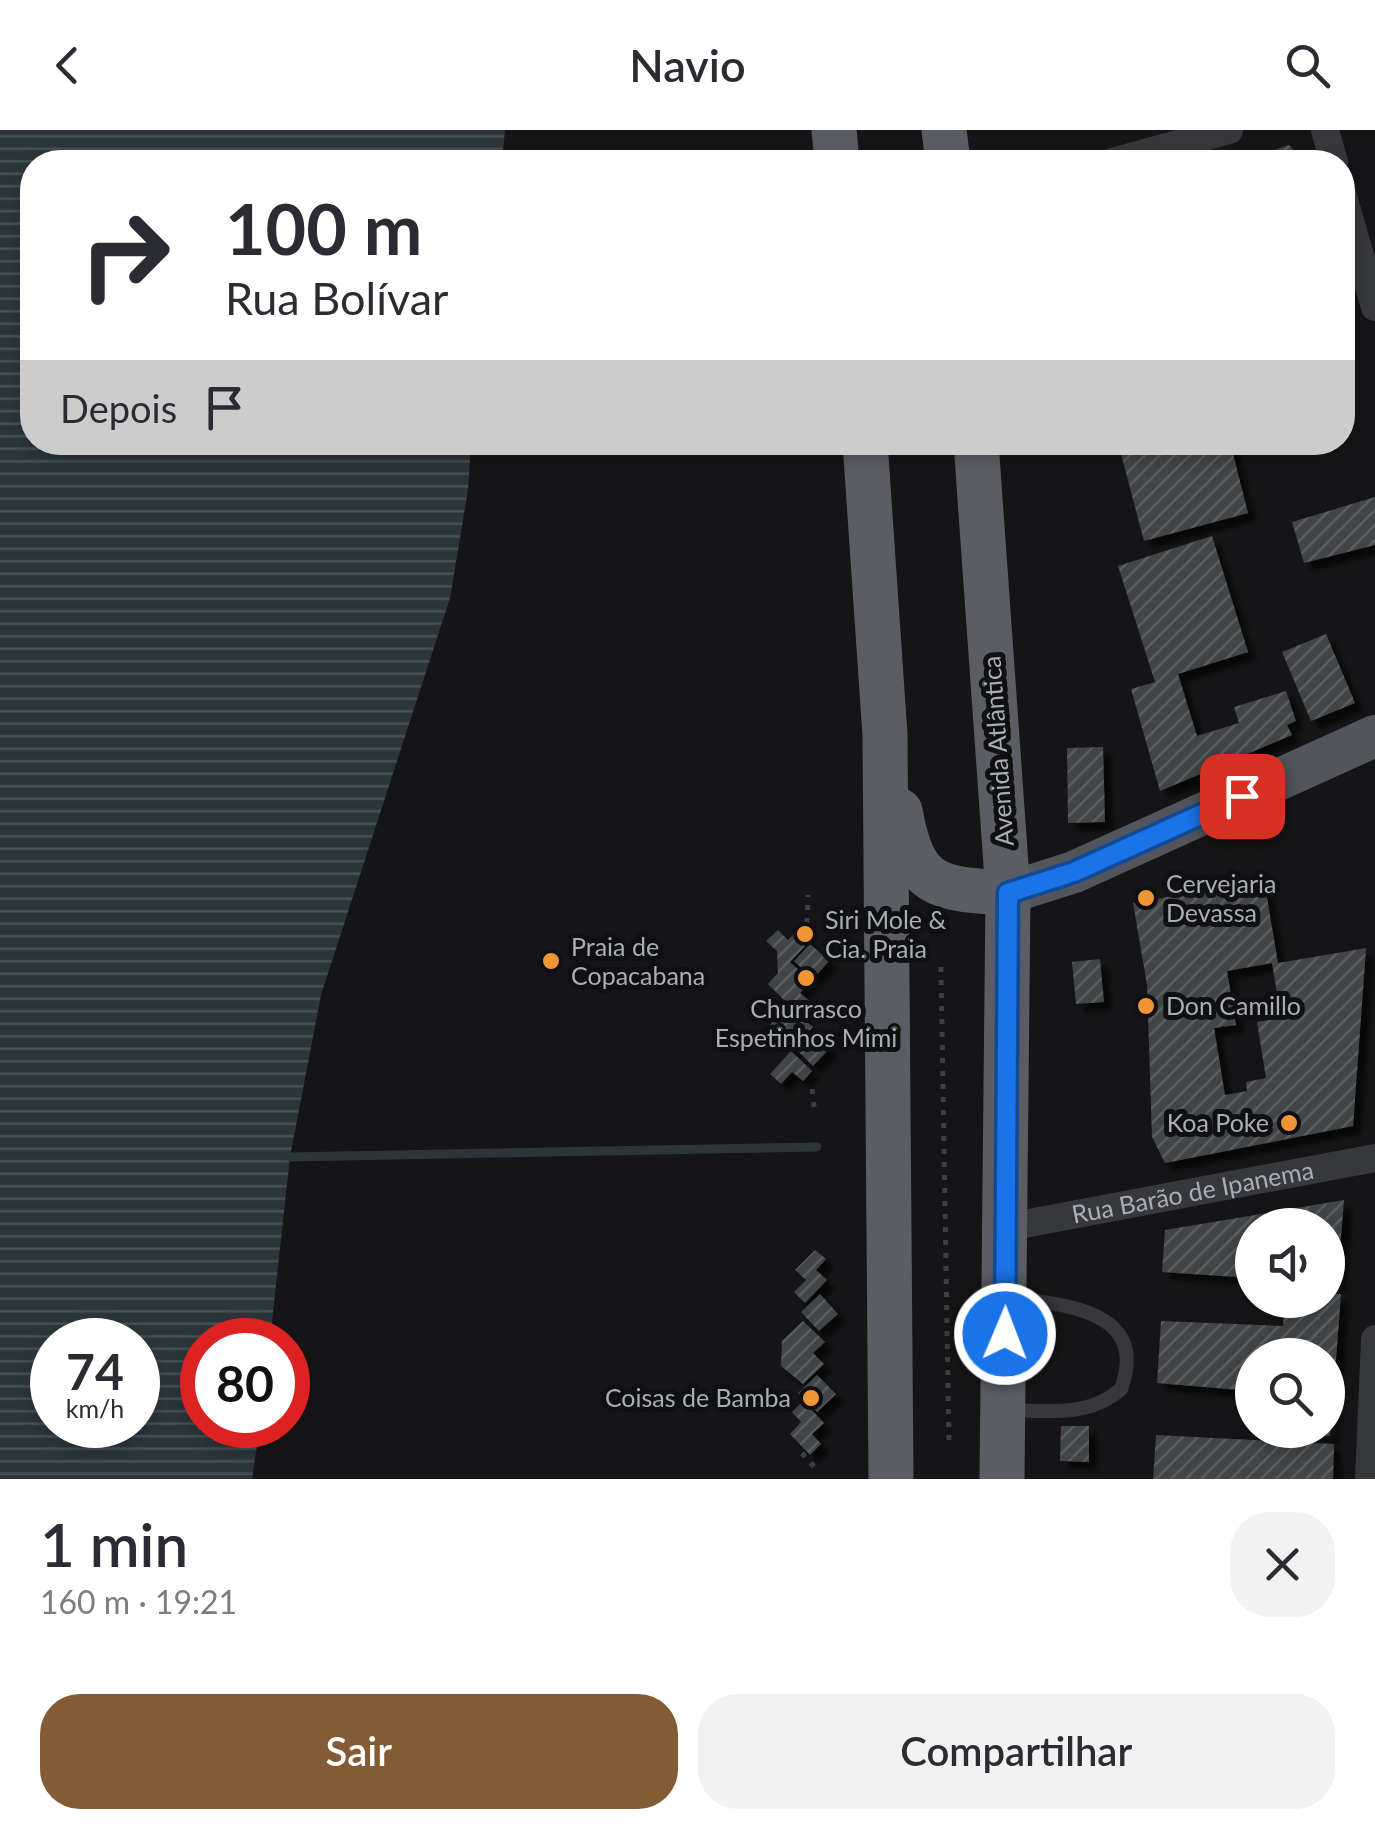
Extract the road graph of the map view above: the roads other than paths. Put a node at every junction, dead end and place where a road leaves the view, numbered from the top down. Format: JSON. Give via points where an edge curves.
{"nodes":[{"id":1,"x":1229,"y":130,"type":"edge"},
{"id":2,"x":1156,"y":150,"type":"edge"},
{"id":3,"x":1355,"y":237,"type":"edge"},
{"id":4,"x":1375,"y":307,"type":"edge"},
{"id":5,"x":866,"y":455,"type":"edge"},
{"id":6,"x":977,"y":455,"type":"edge"},
{"id":7,"x":885,"y":734,"type":"junction"},
{"id":8,"x":1375,"y":736,"type":"edge"},
{"id":9,"x":1008,"y":893,"type":"junction"},
{"id":10,"x":1375,"y":1158,"type":"edge"},
{"id":11,"x":1008,"y":1227,"type":"junction"},
{"id":12,"x":1006,"y":1297,"type":"junction"},
{"id":13,"x":1375,"y":1339,"type":"edge"},
{"id":14,"x":1003,"y":1410,"type":"junction"},
{"id":15,"x":890,"y":1479,"type":"edge"},
{"id":16,"x":1002,"y":1479,"type":"edge"},
{"id":17,"x":1368,"y":1479,"type":"edge"}],
"edges":[{"from":1,"to":2,"type":"street"},
{"from":3,"to":4,"type":"street"},
{"from":5,"to":7,"type":"highway"},
{"from":6,"to":9,"type":"highway","name":"Avenida Atlântica"},
{"from":7,"to":9,"type":"highway","via":[[902,826],[922,874],[942,888]]},
{"from":7,"to":15,"type":"highway"},
{"from":8,"to":9,"type":"main road","via":[[1074,872]]},
{"from":9,"to":11,"type":"highway","name":"Avenida Atlântica"},
{"from":10,"to":11,"type":"street","name":"Rua Barão de Ipanema"},
{"from":11,"to":12,"type":"highway","name":"Avenida Atlântica"},
{"from":12,"to":14,"type":"highway","name":"Avenida Atlântica"},
{"from":12,"to":14,"type":"lane","via":[[1105,1318],[1127,1351],[1122,1389],[1108,1402],[1056,1411]]},
{"from":13,"to":17,"type":"street"},
{"from":14,"to":16,"type":"highway","name":"Avenida Atlântica"}]}
